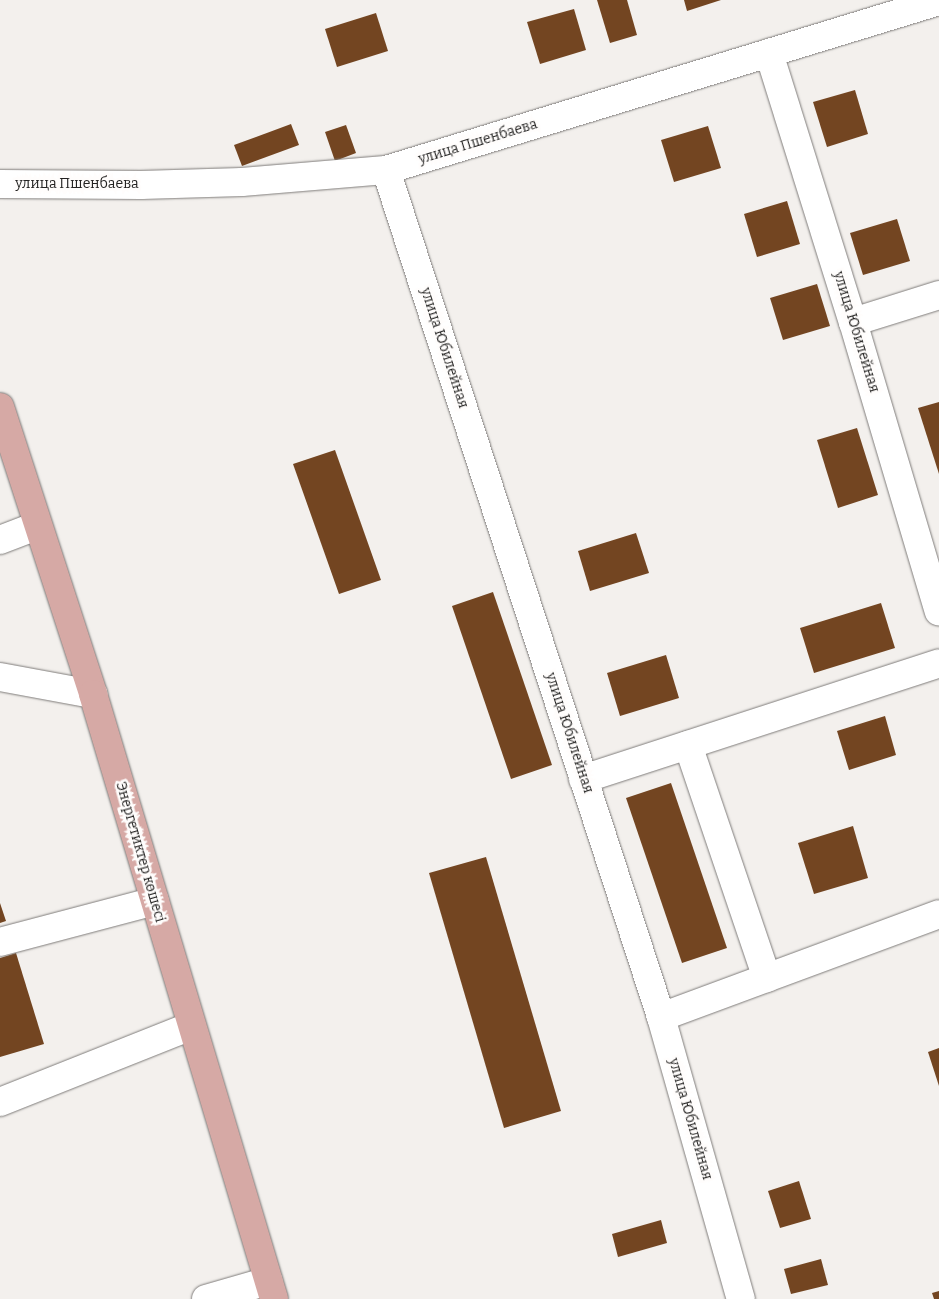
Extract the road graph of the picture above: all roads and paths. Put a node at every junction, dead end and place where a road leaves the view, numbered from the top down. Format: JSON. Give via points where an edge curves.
{"nodes":[{"id":1,"x":939,"y":1,"type":"edge"},
{"id":2,"x":769,"y":53,"type":"junction"},
{"id":3,"x":386,"y":170,"type":"junction"},
{"id":4,"x":0,"y":184,"type":"edge"},
{"id":5,"x":939,"y":295,"type":"edge"},
{"id":6,"x":853,"y":322,"type":"junction"},
{"id":7,"x":0,"y":407,"type":"edge"},
{"id":8,"x":38,"y":526,"type":"junction"},
{"id":9,"x":0,"y":540,"type":"edge"},
{"id":10,"x":939,"y":612,"type":"edge"},
{"id":11,"x":939,"y":663,"type":"edge"},
{"id":12,"x":0,"y":677,"type":"edge"},
{"id":13,"x":93,"y":694,"type":"junction"},
{"id":14,"x":688,"y":745,"type":"junction"},
{"id":15,"x":583,"y":779,"type":"junction"},
{"id":16,"x":154,"y":901,"type":"junction"},
{"id":17,"x":939,"y":914,"type":"edge"},
{"id":18,"x":0,"y":942,"type":"edge"},
{"id":19,"x":767,"y":978,"type":"junction"},
{"id":20,"x":661,"y":1017,"type":"junction"},
{"id":21,"x":191,"y":1026,"type":"junction"},
{"id":22,"x":0,"y":1102,"type":"edge"},
{"id":23,"x":271,"y":1290,"type":"edge"},
{"id":24,"x":206,"y":1299,"type":"edge"},
{"id":25,"x":741,"y":1299,"type":"edge"}],
"edges":[{"from":1,"to":2,"type":"street","name":"улица Пшенбаева"},
{"from":2,"to":3,"type":"street","name":"улица Пшенбаева"},
{"from":2,"to":6,"type":"street","name":"улица Юбилейная"},
{"from":3,"to":4,"type":"street","name":"улица Пшенбаева","via":[[242,182]]},
{"from":3,"to":15,"type":"street","name":"улица Юбилейная"},
{"from":5,"to":6,"type":"street"},
{"from":6,"to":10,"type":"street","name":"улица Юбилейная"},
{"from":7,"to":8,"type":"main road","name":"Энергетиктер көшесі"},
{"from":8,"to":9,"type":"street"},
{"from":8,"to":13,"type":"main road","name":"Энергетиктер көшесі"},
{"from":11,"to":14,"type":"street"},
{"from":12,"to":13,"type":"street"},
{"from":13,"to":16,"type":"main road","name":"Энергетиктер көшесі"},
{"from":14,"to":15,"type":"street"},
{"from":14,"to":19,"type":"street"},
{"from":15,"to":20,"type":"street","name":"улица Юбилейная"},
{"from":16,"to":18,"type":"street"},
{"from":16,"to":21,"type":"main road","name":"Энергетиктер көшесі"},
{"from":17,"to":19,"type":"street"},
{"from":19,"to":20,"type":"street"},
{"from":20,"to":25,"type":"street","name":"улица Юбилейная"},
{"from":21,"to":22,"type":"street"},
{"from":21,"to":23,"type":"main road","name":"Энергетиктер көшесі"},
{"from":23,"to":24,"type":"street"}]}
